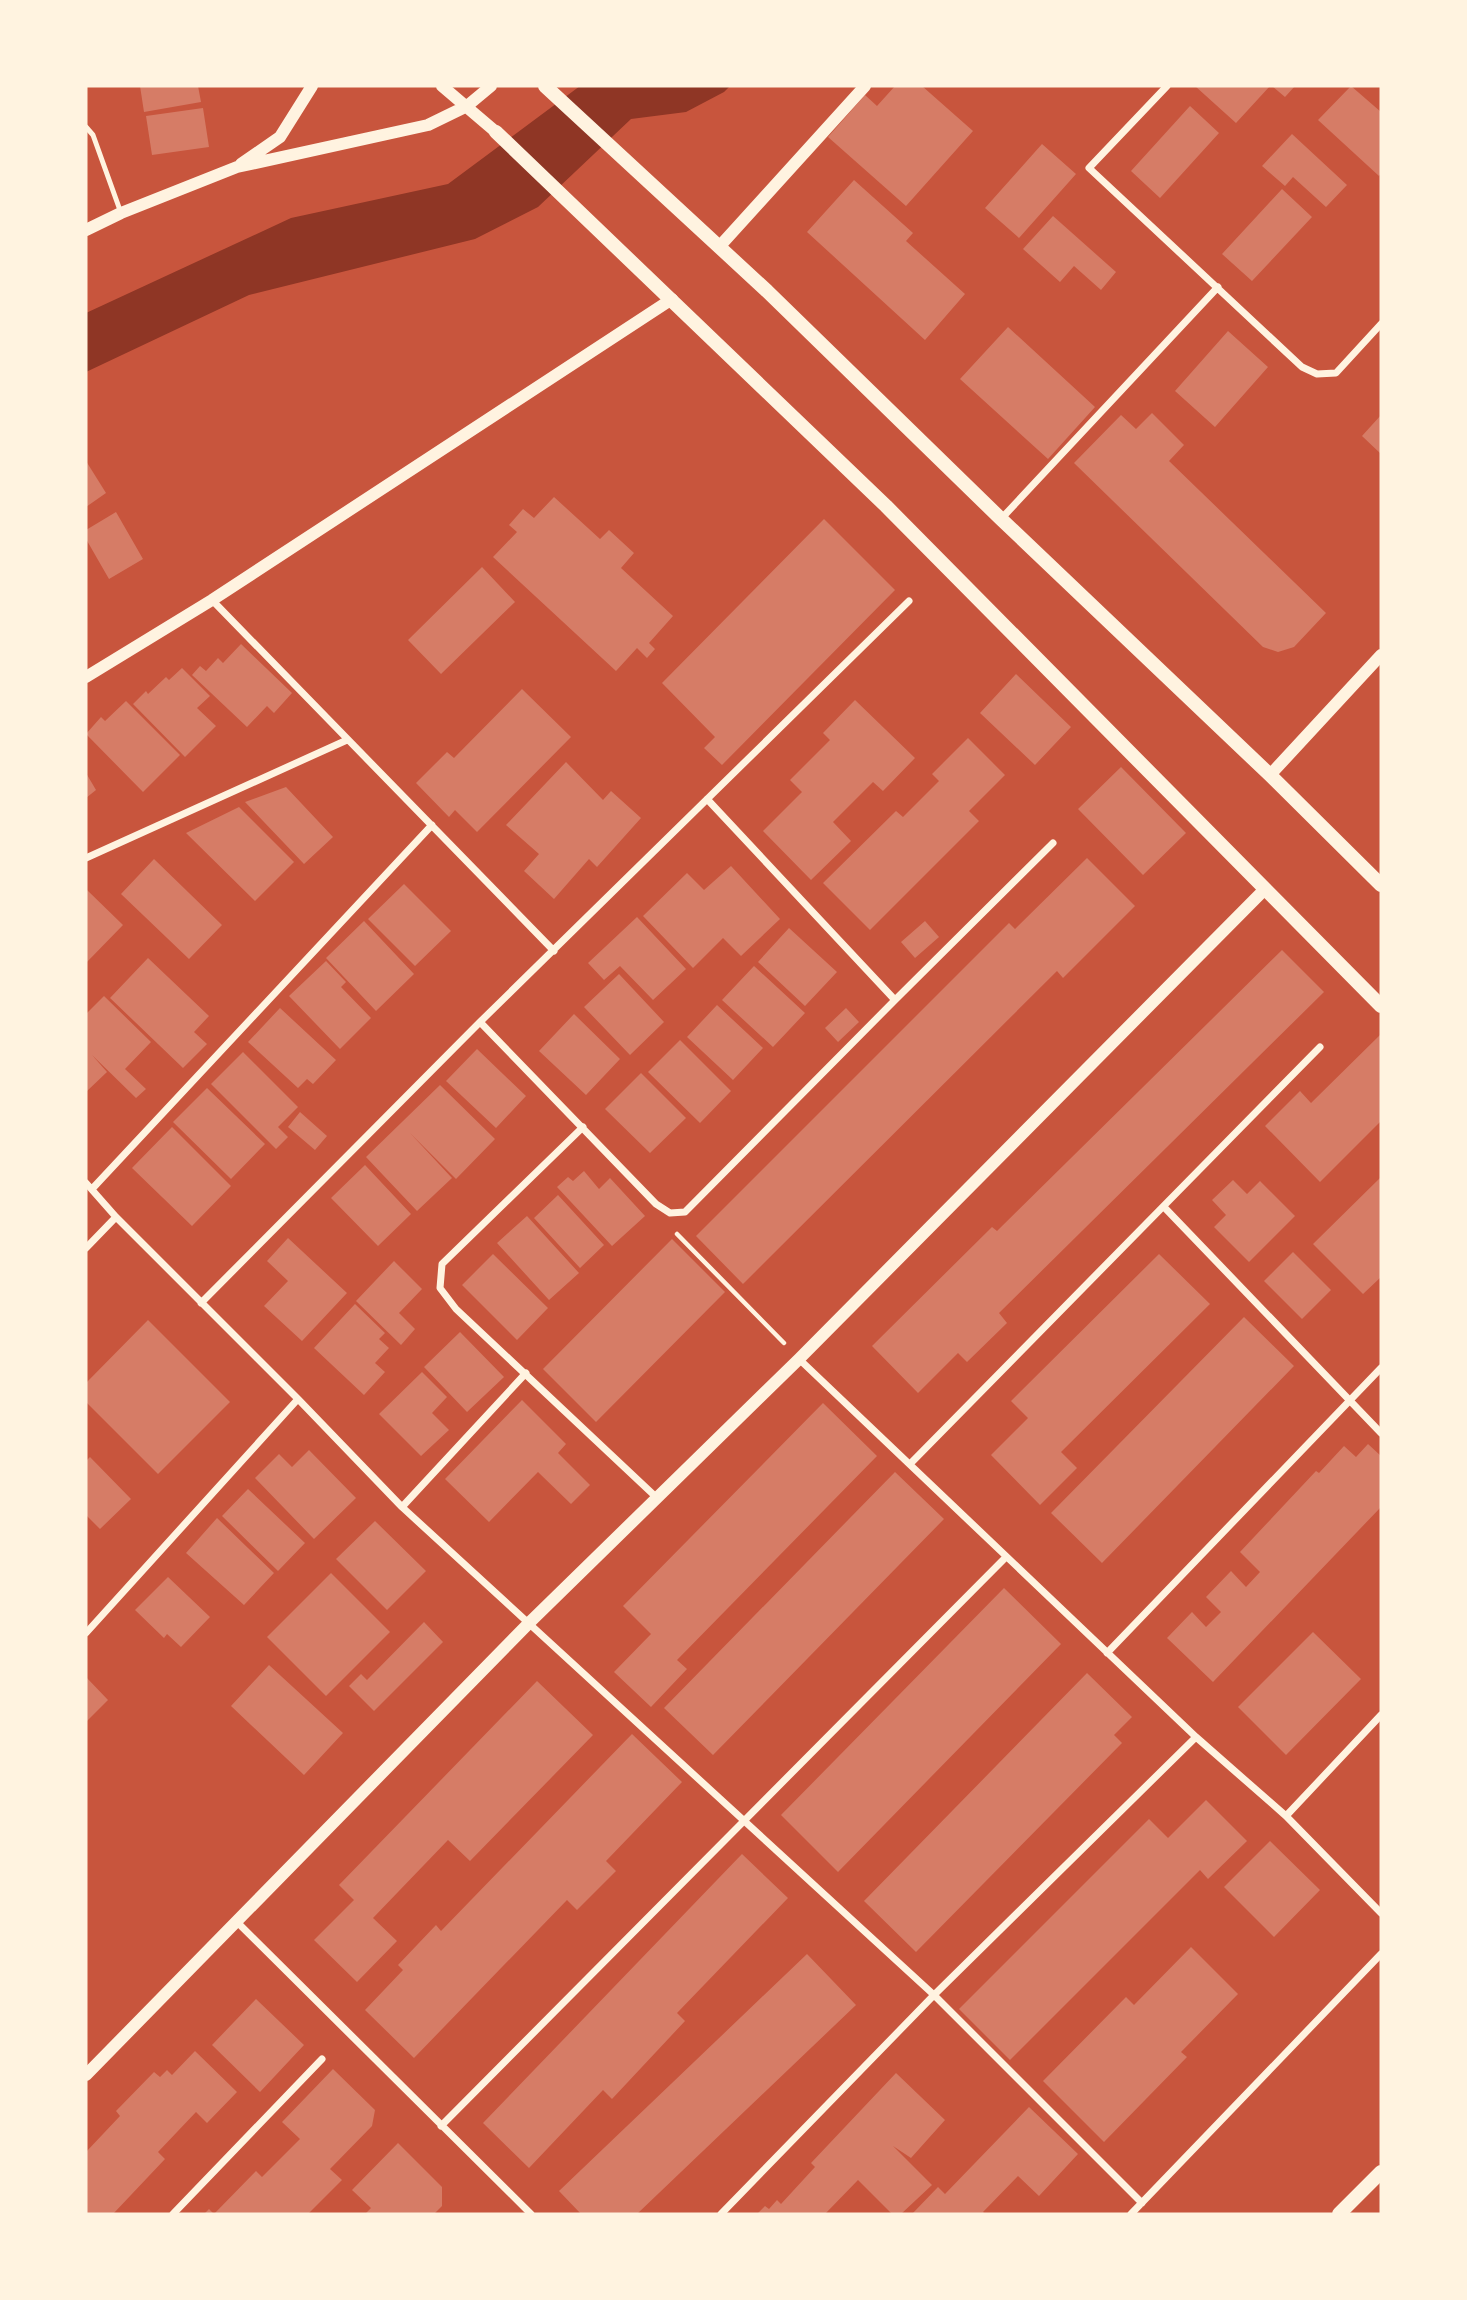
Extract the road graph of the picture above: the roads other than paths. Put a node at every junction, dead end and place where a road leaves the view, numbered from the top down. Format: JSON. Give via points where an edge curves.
{"nodes":[{"id":1,"x":312,"y":86,"type":"edge"},
{"id":2,"x":442,"y":86,"type":"edge"},
{"id":3,"x":491,"y":86,"type":"edge"},
{"id":4,"x":545,"y":86,"type":"edge"},
{"id":5,"x":865,"y":86,"type":"edge"},
{"id":6,"x":1167,"y":86,"type":"edge"},
{"id":7,"x":467,"y":106,"type":"junction"},
{"id":8,"x":86,"y":127,"type":"edge"},
{"id":9,"x":496,"y":132,"type":"joint"},
{"id":10,"x":237,"y":167,"type":"junction"},
{"id":11,"x":121,"y":213,"type":"junction"},
{"id":12,"x":86,"y":230,"type":"edge"},
{"id":13,"x":719,"y":247,"type":"junction"},
{"id":14,"x":1218,"y":287,"type":"junction"},
{"id":15,"x":671,"y":299,"type":"junction"},
{"id":16,"x":1381,"y":324,"type":"edge"},
{"id":17,"x":1001,"y":519,"type":"junction"},
{"id":18,"x":212,"y":600,"type":"junction"},
{"id":19,"x":909,"y":601,"type":"dead end"},
{"id":20,"x":1381,"y":655,"type":"edge"},
{"id":21,"x":86,"y":677,"type":"edge"},
{"id":22,"x":347,"y":740,"type":"junction"},
{"id":23,"x":1270,"y":775,"type":"junction"},
{"id":24,"x":707,"y":799,"type":"junction"},
{"id":25,"x":432,"y":825,"type":"junction"},
{"id":26,"x":1053,"y":843,"type":"dead end"},
{"id":27,"x":86,"y":858,"type":"edge"},
{"id":28,"x":1381,"y":886,"type":"edge"},
{"id":29,"x":1265,"y":889,"type":"junction"},
{"id":30,"x":555,"y":951,"type":"junction"},
{"id":31,"x":895,"y":1000,"type":"junction"},
{"id":32,"x":1381,"y":1006,"type":"edge"},
{"id":33,"x":480,"y":1023,"type":"junction"},
{"id":34,"x":1320,"y":1048,"type":"dead end"},
{"id":35,"x":583,"y":1127,"type":"junction"},
{"id":36,"x":89,"y":1186,"type":"edge"},
{"id":37,"x":1164,"y":1207,"type":"junction"},
{"id":38,"x":116,"y":1217,"type":"junction"},
{"id":39,"x":86,"y":1248,"type":"edge"},
{"id":40,"x":201,"y":1303,"type":"junction"},
{"id":41,"x":799,"y":1359,"type":"junction"},
{"id":42,"x":1381,"y":1368,"type":"edge"},
{"id":43,"x":526,"y":1373,"type":"junction"},
{"id":44,"x":298,"y":1399,"type":"junction"},
{"id":45,"x":1349,"y":1401,"type":"junction"},
{"id":46,"x":1381,"y":1433,"type":"edge"},
{"id":47,"x":909,"y":1464,"type":"junction"},
{"id":48,"x":656,"y":1497,"type":"junction"},
{"id":49,"x":402,"y":1507,"type":"junction"},
{"id":50,"x":1006,"y":1557,"type":"junction"},
{"id":51,"x":529,"y":1623,"type":"junction"},
{"id":52,"x":86,"y":1633,"type":"edge"},
{"id":53,"x":1107,"y":1653,"type":"junction"},
{"id":54,"x":1381,"y":1715,"type":"edge"},
{"id":55,"x":1196,"y":1737,"type":"junction"},
{"id":56,"x":1286,"y":1816,"type":"junction"},
{"id":57,"x":745,"y":1822,"type":"junction"},
{"id":58,"x":1381,"y":1913,"type":"edge"},
{"id":59,"x":237,"y":1922,"type":"junction"},
{"id":60,"x":1381,"y":1954,"type":"edge"},
{"id":61,"x":934,"y":1995,"type":"junction"},
{"id":62,"x":322,"y":2059,"type":"dead end"},
{"id":63,"x":86,"y":2075,"type":"edge"},
{"id":64,"x":441,"y":2126,"type":"junction"},
{"id":65,"x":1381,"y":2172,"type":"edge"},
{"id":66,"x":1142,"y":2203,"type":"junction"},
{"id":67,"x":173,"y":2214,"type":"edge"},
{"id":68,"x":531,"y":2214,"type":"edge"},
{"id":69,"x":721,"y":2214,"type":"edge"},
{"id":70,"x":1131,"y":2214,"type":"edge"},
{"id":71,"x":1339,"y":2214,"type":"edge"}],
"edges":[{"from":1,"to":10,"type":"street","via":[[280,136]]},
{"from":2,"to":7,"type":"street"},
{"from":3,"to":7,"type":"street"},
{"from":4,"to":13,"type":"main road"},
{"from":5,"to":13,"type":"street"},
{"from":6,"to":14,"type":"street","via":[[1089,168]]},
{"from":7,"to":9,"type":"street"},
{"from":7,"to":10,"type":"street","via":[[428,125]]},
{"from":8,"to":11,"type":"lane"},
{"from":9,"to":15,"type":"main road"},
{"from":10,"to":11,"type":"street"},
{"from":11,"to":12,"type":"street"},
{"from":13,"to":17,"type":"main road"},
{"from":14,"to":16,"type":"street","via":[[1302,368],[1317,374],[1336,373]]},
{"from":14,"to":17,"type":"street"},
{"from":15,"to":18,"type":"street"},
{"from":15,"to":29,"type":"main road","via":[[886,506]]},
{"from":17,"to":23,"type":"main road"},
{"from":18,"to":21,"type":"street"},
{"from":18,"to":22,"type":"street"},
{"from":19,"to":24,"type":"street"},
{"from":20,"to":23,"type":"street"},
{"from":22,"to":25,"type":"street"},
{"from":22,"to":27,"type":"street"},
{"from":23,"to":28,"type":"main road"},
{"from":24,"to":30,"type":"street"},
{"from":24,"to":31,"type":"street"},
{"from":25,"to":30,"type":"street"},
{"from":25,"to":36,"type":"street"},
{"from":26,"to":31,"type":"street"},
{"from":29,"to":32,"type":"main road"},
{"from":29,"to":41,"type":"street"},
{"from":30,"to":33,"type":"street"},
{"from":31,"to":35,"type":"street","via":[[685,1212],[670,1213],[656,1204]]},
{"from":33,"to":35,"type":"street"},
{"from":33,"to":40,"type":"street"},
{"from":34,"to":37,"type":"street"},
{"from":35,"to":43,"type":"street","via":[[442,1264],[440,1288],[456,1309]]},
{"from":36,"to":38,"type":"street"},
{"from":37,"to":45,"type":"street"},
{"from":37,"to":47,"type":"street"},
{"from":38,"to":39,"type":"street"},
{"from":38,"to":40,"type":"street"},
{"from":40,"to":44,"type":"street"},
{"from":41,"to":47,"type":"street"},
{"from":41,"to":48,"type":"street"},
{"from":42,"to":45,"type":"street"},
{"from":43,"to":48,"type":"street"},
{"from":43,"to":49,"type":"street"},
{"from":44,"to":49,"type":"street"},
{"from":44,"to":52,"type":"street"},
{"from":45,"to":46,"type":"street"},
{"from":45,"to":53,"type":"street"},
{"from":47,"to":50,"type":"street"},
{"from":48,"to":51,"type":"street"},
{"from":49,"to":51,"type":"street"},
{"from":50,"to":53,"type":"street"},
{"from":50,"to":57,"type":"street"},
{"from":51,"to":57,"type":"street"},
{"from":51,"to":59,"type":"street"},
{"from":53,"to":55,"type":"street"},
{"from":54,"to":56,"type":"street"},
{"from":55,"to":56,"type":"street"},
{"from":55,"to":61,"type":"street"},
{"from":56,"to":58,"type":"street"},
{"from":57,"to":61,"type":"street"},
{"from":57,"to":64,"type":"street"},
{"from":59,"to":63,"type":"street"},
{"from":59,"to":64,"type":"street"},
{"from":60,"to":66,"type":"street"},
{"from":61,"to":66,"type":"street"},
{"from":61,"to":69,"type":"street"},
{"from":62,"to":67,"type":"street"},
{"from":64,"to":68,"type":"street"},
{"from":65,"to":71,"type":"main road"},
{"from":66,"to":70,"type":"street"}]}
